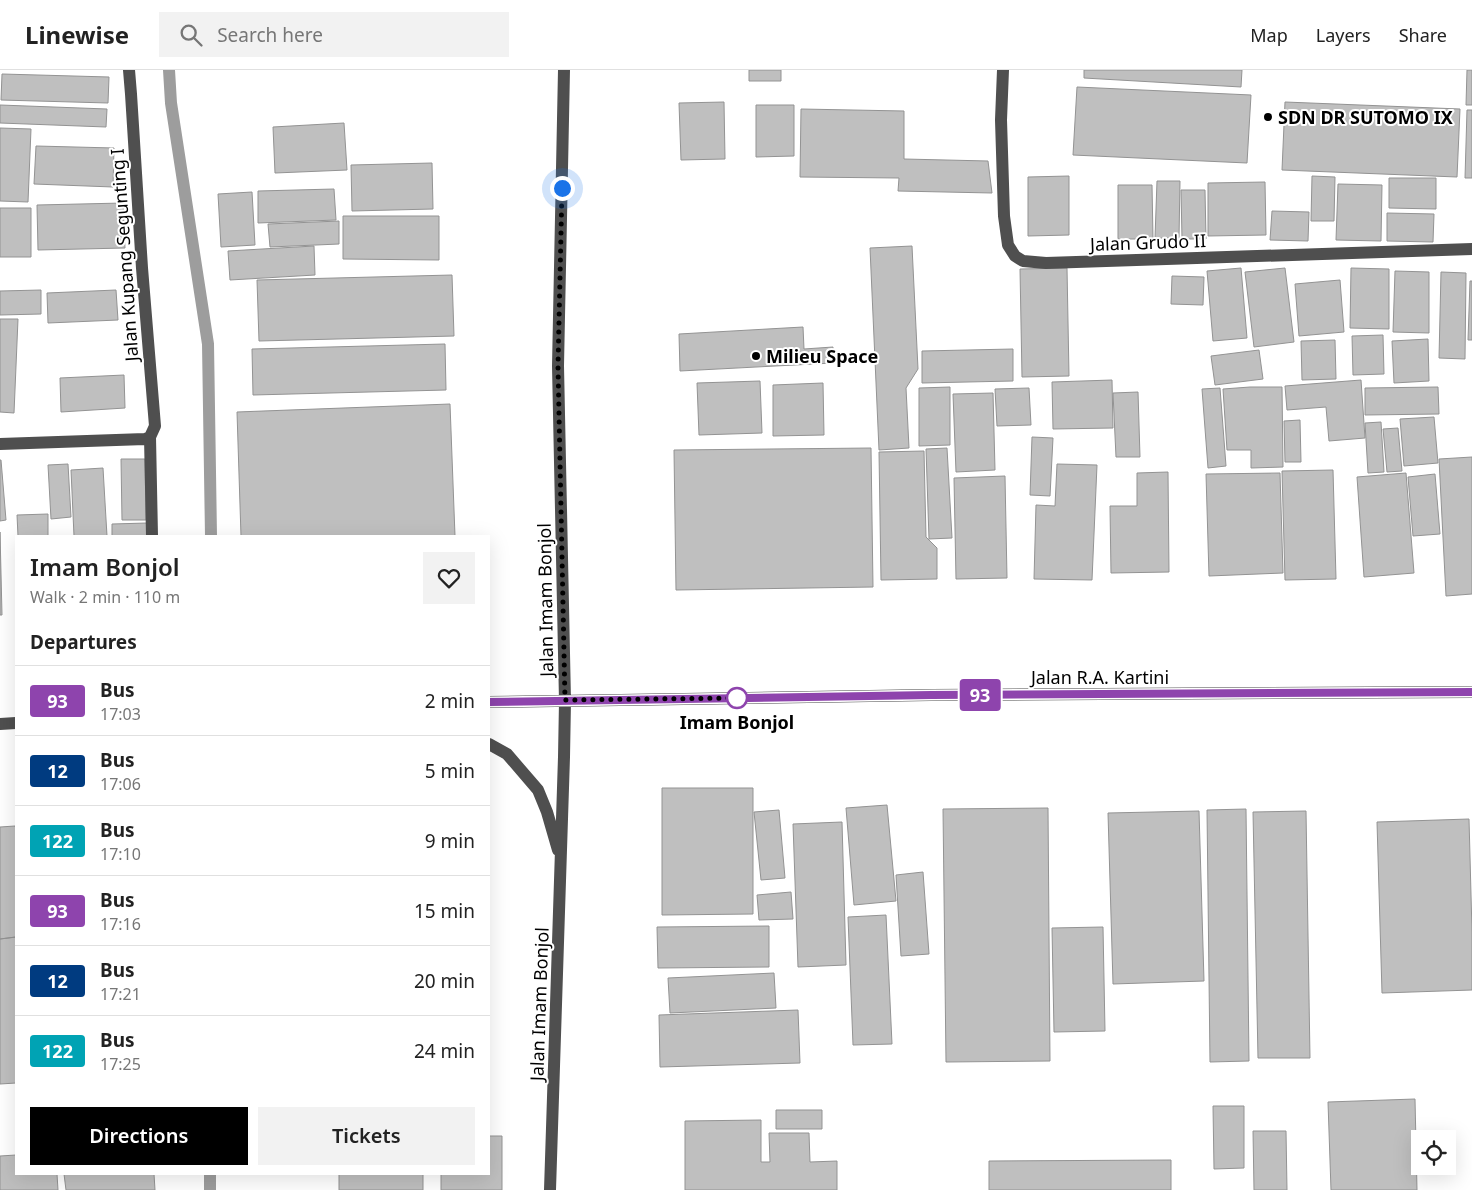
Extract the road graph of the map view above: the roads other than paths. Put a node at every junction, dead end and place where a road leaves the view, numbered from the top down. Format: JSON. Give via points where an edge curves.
{"nodes":[{"id":1,"x":129,"y":70,"type":"edge"},
{"id":2,"x":564,"y":70,"type":"edge"},
{"id":3,"x":1003,"y":70,"type":"edge"},
{"id":4,"x":1472,"y":249,"type":"edge"},
{"id":5,"x":150,"y":437,"type":"junction"},
{"id":6,"x":0,"y":444,"type":"edge"},
{"id":7,"x":152,"y":535,"type":"edge"},
{"id":8,"x":1472,"y":692,"type":"edge"},
{"id":9,"x":565,"y":700,"type":"junction"},
{"id":10,"x":490,"y":702,"type":"edge"},
{"id":11,"x":15,"y":723,"type":"edge"},
{"id":12,"x":0,"y":724,"type":"edge"},
{"id":13,"x":490,"y":745,"type":"edge"},
{"id":14,"x":561,"y":862,"type":"junction"},
{"id":15,"x":550,"y":1190,"type":"edge"}],
"edges":[{"from":1,"to":5,"type":"street","name":"Jalan Kupang Segunting I","via":[[155,426]]},
{"from":2,"to":9,"type":"street","name":"Jalan Imam Bonjol","via":[[558,366]]},
{"from":3,"to":4,"type":"street","name":"Jalan Grudo II","via":[[1004,216],[1008,245],[1023,261],[1056,263]]},
{"from":5,"to":6,"type":"street"},
{"from":5,"to":7,"type":"street","name":"Jalan Kupang Segunting I"},
{"from":8,"to":9,"type":"street","name":"Jalan R.A. Kartini"},
{"from":9,"to":10,"type":"street","name":"Jalan R.A. Kartini"},
{"from":9,"to":14,"type":"street","name":"Jalan Imam Bonjol"},
{"from":11,"to":12,"type":"street"},
{"from":13,"to":14,"type":"street","via":[[507,754],[538,790]]},
{"from":14,"to":15,"type":"street","name":"Jalan Imam Bonjol"}]}
